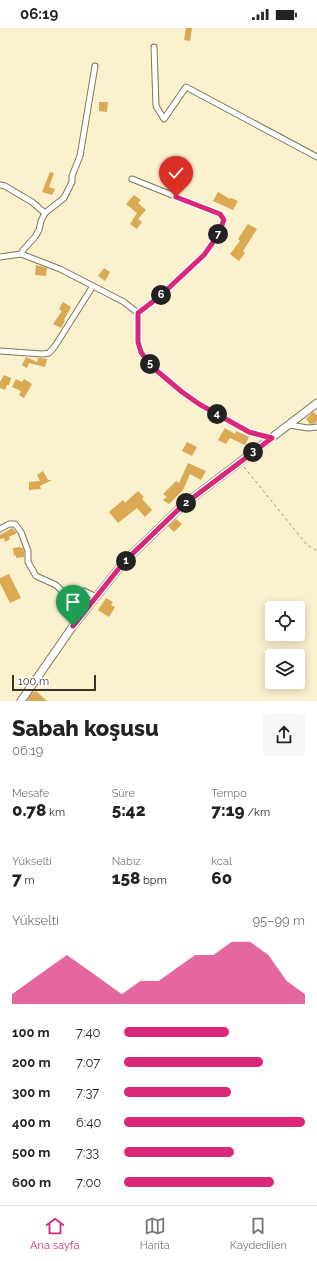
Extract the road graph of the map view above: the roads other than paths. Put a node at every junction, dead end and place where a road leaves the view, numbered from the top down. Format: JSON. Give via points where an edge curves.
{"nodes":[{"id":1,"x":154,"y":47,"type":"dead end"},
{"id":2,"x":95,"y":66,"type":"dead end"},
{"id":3,"x":317,"y":157,"type":"edge"},
{"id":4,"x":132,"y":180,"type":"dead end"},
{"id":5,"x":0,"y":185,"type":"edge"},
{"id":6,"x":45,"y":213,"type":"junction"},
{"id":7,"x":21,"y":254,"type":"junction"},
{"id":8,"x":0,"y":257,"type":"edge"},
{"id":9,"x":93,"y":286,"type":"junction"},
{"id":10,"x":138,"y":313,"type":"junction"},
{"id":11,"x":0,"y":351,"type":"edge"},
{"id":12,"x":317,"y":403,"type":"edge"},
{"id":13,"x":289,"y":425,"type":"junction"},
{"id":14,"x":317,"y":428,"type":"edge"},
{"id":15,"x":272,"y":438,"type":"junction"},
{"id":16,"x":0,"y":529,"type":"edge"},
{"id":17,"x":96,"y":597,"type":"junction"},
{"id":18,"x":22,"y":701,"type":"edge"}],
"edges":[{"from":1,"to":3,"type":"street","via":[[156,106],[164,119],[186,87]]},
{"from":2,"to":6,"type":"street","via":[[80,156],[72,182],[64,198]]},
{"from":4,"to":10,"type":"street","via":[[220,214],[224,220],[204,255]]},
{"from":5,"to":6,"type":"street","via":[[32,202]]},
{"from":6,"to":7,"type":"street","via":[[35,237]]},
{"from":7,"to":8,"type":"street"},
{"from":7,"to":9,"type":"street","via":[[60,269]]},
{"from":9,"to":10,"type":"street","via":[[124,302]]},
{"from":9,"to":11,"type":"street","via":[[49,353]]},
{"from":10,"to":15,"type":"street","via":[[138,342],[150,365],[199,404],[249,432]]},
{"from":12,"to":13,"type":"street"},
{"from":13,"to":14,"type":"street"},
{"from":13,"to":15,"type":"street"},
{"from":15,"to":17,"type":"street","via":[[182,506],[124,562]]},
{"from":16,"to":17,"type":"street","via":[[15,524],[21,532],[28,551],[28,562],[36,576],[56,585],[67,596],[84,591]]},
{"from":17,"to":18,"type":"street"}]}
